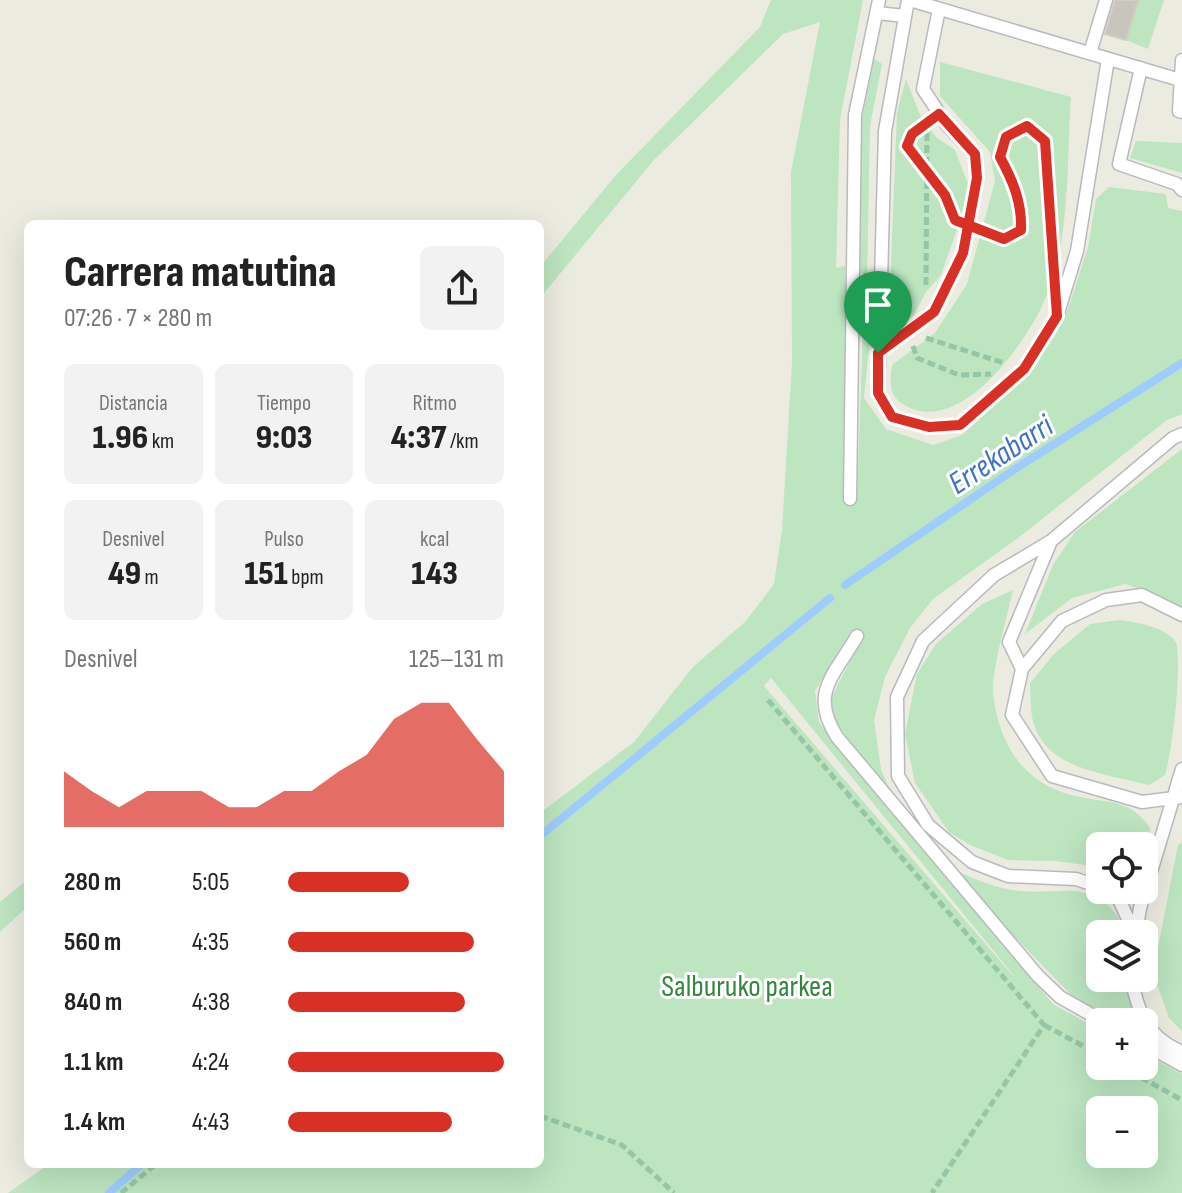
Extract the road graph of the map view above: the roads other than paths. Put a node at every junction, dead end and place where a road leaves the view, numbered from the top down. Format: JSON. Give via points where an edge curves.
{"nodes":[{"id":1,"x":909,"y":0,"type":"edge"},
{"id":2,"x":1106,"y":0,"type":"edge"},
{"id":3,"x":878,"y":6,"type":"edge"},
{"id":4,"x":939,"y":9,"type":"junction"},
{"id":5,"x":905,"y":16,"type":"junction"},
{"id":6,"x":1090,"y":53,"type":"junction"},
{"id":7,"x":1108,"y":59,"type":"junction"},
{"id":8,"x":1182,"y":60,"type":"edge"},
{"id":9,"x":1141,"y":68,"type":"junction"},
{"id":10,"x":1180,"y":80,"type":"junction"},
{"id":11,"x":1182,"y":112,"type":"edge"},
{"id":12,"x":1182,"y":190,"type":"edge"},
{"id":13,"x":853,"y":282,"type":"junction"},
{"id":14,"x":878,"y":320,"type":"junction"},
{"id":15,"x":878,"y":353,"type":"junction"},
{"id":16,"x":1182,"y":434,"type":"edge"},
{"id":17,"x":850,"y":499,"type":"dead end"},
{"id":18,"x":1051,"y":541,"type":"junction"},
{"id":19,"x":1182,"y":615,"type":"edge"},
{"id":20,"x":857,"y":636,"type":"dead end"},
{"id":21,"x":1022,"y":669,"type":"junction"},
{"id":22,"x":1182,"y":769,"type":"edge"},
{"id":23,"x":1177,"y":797,"type":"edge"},
{"id":24,"x":922,"y":828,"type":"junction"},
{"id":25,"x":1086,"y":882,"type":"edge"},
{"id":26,"x":1138,"y":920,"type":"edge"},
{"id":27,"x":1134,"y":992,"type":"edge"},
{"id":28,"x":1086,"y":1012,"type":"edge"},
{"id":29,"x":1158,"y":1050,"type":"edge"},
{"id":30,"x":1179,"y":1059,"type":"edge"}],
"edges":[{"from":1,"to":4,"type":"lane"},
{"from":1,"to":5,"type":"lane"},
{"from":2,"to":6,"type":"lane"},
{"from":3,"to":5,"type":"lane"},
{"from":3,"to":13,"type":"lane","via":[[855,115]]},
{"from":4,"to":6,"type":"lane"},
{"from":4,"to":15,"type":"lane","via":[[923,89],[975,154],[977,178],[963,253],[934,312]]},
{"from":5,"to":14,"type":"lane","via":[[885,131]]},
{"from":6,"to":7,"type":"lane"},
{"from":7,"to":9,"type":"lane"},
{"from":7,"to":15,"type":"lane","via":[[1077,251],[1057,316],[1024,369],[960,425],[929,427],[892,417],[878,393]]},
{"from":8,"to":10,"type":"lane"},
{"from":9,"to":10,"type":"lane"},
{"from":9,"to":12,"type":"lane","via":[[1119,164]]},
{"from":10,"to":11,"type":"lane"},
{"from":13,"to":14,"type":"lane"},
{"from":13,"to":17,"type":"lane"},
{"from":14,"to":15,"type":"lane"},
{"from":16,"to":18,"type":"lane"},
{"from":18,"to":21,"type":"lane","via":[[1009,642]]},
{"from":18,"to":24,"type":"lane","via":[[994,575],[923,641],[897,697],[898,776]]},
{"from":19,"to":21,"type":"lane","via":[[1142,595],[1106,600],[1062,621]]},
{"from":20,"to":24,"type":"lane","via":[[823,694],[825,718]]},
{"from":21,"to":23,"type":"lane","via":[[1012,715],[1052,776],[1142,802]]},
{"from":22,"to":23,"type":"lane"},
{"from":23,"to":26,"type":"lane"},
{"from":24,"to":25,"type":"lane","via":[[972,862],[1008,876]]},
{"from":24,"to":28,"type":"lane","via":[[1038,976]]},
{"from":27,"to":30,"type":"lane","via":[[1138,1012]]},
{"from":29,"to":30,"type":"lane"}]}
